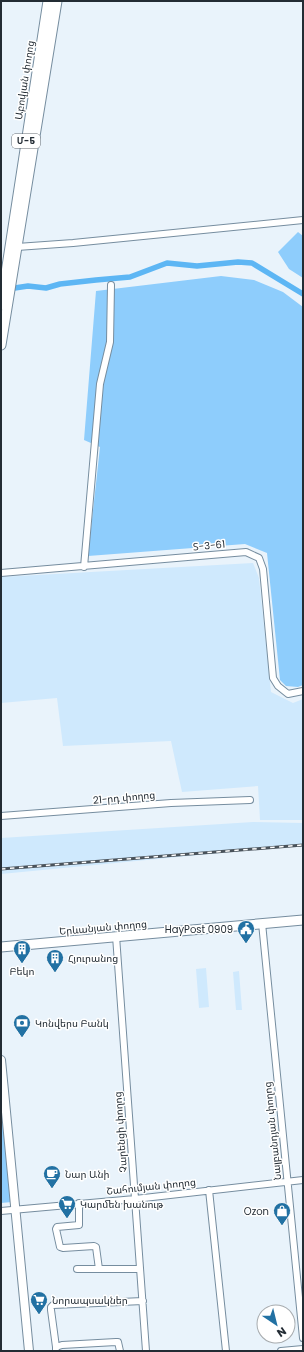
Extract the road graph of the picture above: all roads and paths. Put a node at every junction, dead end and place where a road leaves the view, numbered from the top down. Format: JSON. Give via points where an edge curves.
{"nodes":[{"id":1,"x":48,"y":1,"type":"edge"},
{"id":2,"x":57,"y":1,"type":"edge"},
{"id":3,"x":303,"y":220,"type":"edge"},
{"id":4,"x":17,"y":226,"type":"junction"},
{"id":5,"x":17,"y":247,"type":"junction"},
{"id":6,"x":8,"y":281,"type":"junction"},
{"id":7,"x":111,"y":285,"type":"dead end"},
{"id":8,"x":4,"y":303,"type":"edge"},
{"id":9,"x":1,"y":345,"type":"edge"},
{"id":10,"x":84,"y":566,"type":"junction"},
{"id":11,"x":1,"y":573,"type":"edge"},
{"id":12,"x":303,"y":691,"type":"edge"},
{"id":13,"x":250,"y":800,"type":"dead end"},
{"id":14,"x":1,"y":816,"type":"edge"},
{"id":15,"x":303,"y":920,"type":"edge"},
{"id":16,"x":262,"y":923,"type":"junction"},
{"id":17,"x":116,"y":936,"type":"junction"},
{"id":18,"x":1,"y":947,"type":"edge"},
{"id":19,"x":1,"y":1060,"type":"edge"},
{"id":20,"x":303,"y":1180,"type":"edge"},
{"id":21,"x":287,"y":1182,"type":"junction"},
{"id":22,"x":209,"y":1190,"type":"junction"},
{"id":23,"x":135,"y":1199,"type":"junction"},
{"id":24,"x":78,"y":1203,"type":"junction"},
{"id":25,"x":16,"y":1209,"type":"junction"},
{"id":26,"x":1,"y":1210,"type":"edge"},
{"id":27,"x":77,"y":1269,"type":"dead end"},
{"id":28,"x":99,"y":1269,"type":"junction"},
{"id":29,"x":140,"y":1269,"type":"junction"},
{"id":30,"x":143,"y":1301,"type":"junction"},
{"id":31,"x":303,"y":1338,"type":"edge"},
{"id":32,"x":56,"y":1349,"type":"edge"},
{"id":33,"x":303,"y":1349,"type":"edge"},
{"id":34,"x":29,"y":1351,"type":"edge"},
{"id":35,"x":120,"y":1351,"type":"edge"},
{"id":36,"x":146,"y":1351,"type":"edge"},
{"id":37,"x":226,"y":1351,"type":"edge"},
{"id":38,"x":281,"y":1351,"type":"edge"}],
"edges":[{"from":1,"to":4,"type":"highway","name":"Աբովյան փողոց","number":"Մ-5"},
{"from":2,"to":4,"type":"highway","name":"Աբովյան փողոց","number":"Մ-5"},
{"from":3,"to":5,"type":"street"},
{"from":4,"to":5,"type":"highway","name":"Աբովյան փողոց","number":"Մ-5"},
{"from":4,"to":6,"type":"highway","name":"Աբովյան փողոց","number":"Մ-5"},
{"from":5,"to":6,"type":"highway","name":"Աբովյան փողոց","number":"Մ-5"},
{"from":6,"to":8,"type":"highway","number":"Մ-5"},
{"from":7,"to":10,"type":"street","via":[[110,342],[100,384]]},
{"from":8,"to":9,"type":"highway","number":"Մ-5"},
{"from":10,"to":11,"type":"street","name":"Տ-3-61","number":"Տ-3-61"},
{"from":10,"to":12,"type":"street","name":"Տ-3-61","number":"Տ-3-61","via":[[246,552],[259,558],[264,569],[272,678],[288,694]]},
{"from":13,"to":14,"type":"street","name":"21-րդ փողոց","via":[[171,803]]},
{"from":15,"to":16,"type":"highway","name":"Երևանյան փողոց"},
{"from":16,"to":17,"type":"highway","name":"Երևանյան փողոց"},
{"from":16,"to":21,"type":"street","name":"Նալբանդյան փողոց"},
{"from":17,"to":18,"type":"highway","name":"Երևանյան փողոց"},
{"from":17,"to":23,"type":"street","name":"Չարենցի փողոց"},
{"from":19,"to":25,"type":"main road"},
{"from":20,"to":21,"type":"street","name":"Շահումյան փողոց"},
{"from":21,"to":22,"type":"street","name":"Շահումյան փողոց"},
{"from":21,"to":31,"type":"street","name":"Նալբանդյան փողոց"},
{"from":22,"to":23,"type":"street","name":"Շահումյան փողոց"},
{"from":22,"to":37,"type":"street"},
{"from":23,"to":24,"type":"street","name":"Շահումյան փողոց"},
{"from":23,"to":29,"type":"street","name":"Չարենցի փողոց"},
{"from":24,"to":25,"type":"street","name":"Շահումյան փողոց"},
{"from":24,"to":28,"type":"street","via":[[79,1225],[58,1227],[56,1229],[59,1244],[63,1248],[96,1247]]},
{"from":25,"to":26,"type":"street","name":"Շահումյան փողոց"},
{"from":25,"to":34,"type":"main road"},
{"from":27,"to":28,"type":"street"},
{"from":28,"to":29,"type":"street"},
{"from":29,"to":30,"type":"street","name":"Չարենցի փողոց"},
{"from":30,"to":32,"type":"street","via":[[53,1305],[51,1310]]},
{"from":30,"to":36,"type":"street","name":"Չարենցի փողոց"},
{"from":32,"to":35,"type":"street","via":[[62,1346],[118,1342]]},
{"from":33,"to":38,"type":"street"}]}
